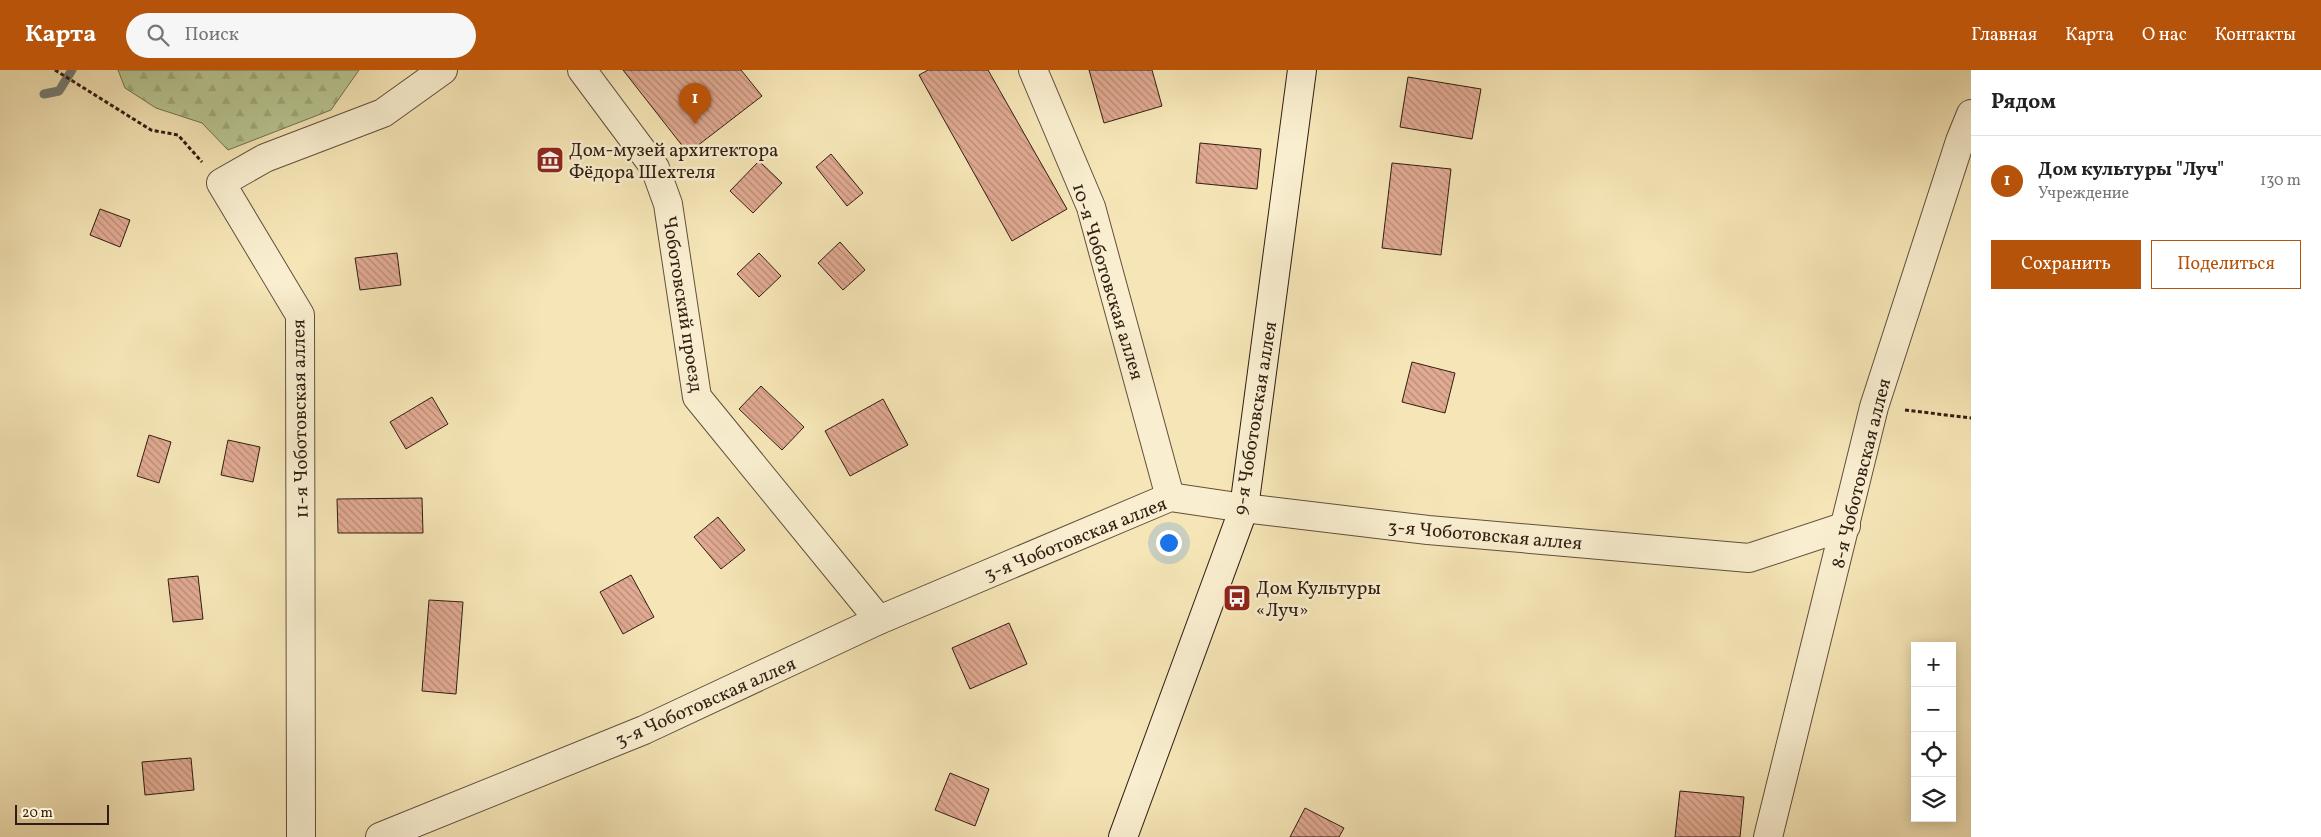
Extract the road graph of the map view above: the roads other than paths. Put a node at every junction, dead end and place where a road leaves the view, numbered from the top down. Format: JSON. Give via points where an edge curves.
{"nodes":[{"id":1,"x":443,"y":70,"type":"edge"},
{"id":2,"x":582,"y":70,"type":"edge"},
{"id":3,"x":1033,"y":70,"type":"edge"},
{"id":4,"x":1302,"y":70,"type":"edge"},
{"id":5,"x":1971,"y":114,"type":"edge"},
{"id":6,"x":1170,"y":497,"type":"junction"},
{"id":7,"x":1244,"y":508,"type":"junction"},
{"id":8,"x":1846,"y":526,"type":"junction"},
{"id":9,"x":879,"y":620,"type":"junction"},
{"id":10,"x":301,"y":837,"type":"edge"},
{"id":11,"x":380,"y":837,"type":"edge"},
{"id":12,"x":1123,"y":837,"type":"edge"},
{"id":13,"x":1768,"y":837,"type":"edge"}],
"edges":[{"from":1,"to":10,"type":"street","name":"11-я Чоботовская аллея","via":[[383,113],[265,158],[221,183],[300,315]]},
{"from":2,"to":9,"type":"street","name":"Чоботовский проезд","via":[[655,168],[662,186],[668,204],[697,397]]},
{"from":3,"to":6,"type":"street","name":"10-я Чоботовская аллея","via":[[1091,207]]},
{"from":4,"to":7,"type":"street","name":"9-я Чоботовская аллея"},
{"from":5,"to":8,"type":"street","name":"8-я Чоботовская аллея","via":[[1874,407]]},
{"from":6,"to":7,"type":"street","name":"3-я Чоботовская аллея"},
{"from":6,"to":9,"type":"street","name":"3-я Чоботовская аллея"},
{"from":7,"to":8,"type":"street","name":"3-я Чоботовская аллея","via":[[1428,530],[1749,558]]},
{"from":7,"to":12,"type":"street","name":"9-я Чоботовская аллея"},
{"from":8,"to":13,"type":"street","name":"8-я Чоботовская аллея"},
{"from":9,"to":11,"type":"street","name":"3-я Чоботовская аллея","via":[[644,730]]}]}
